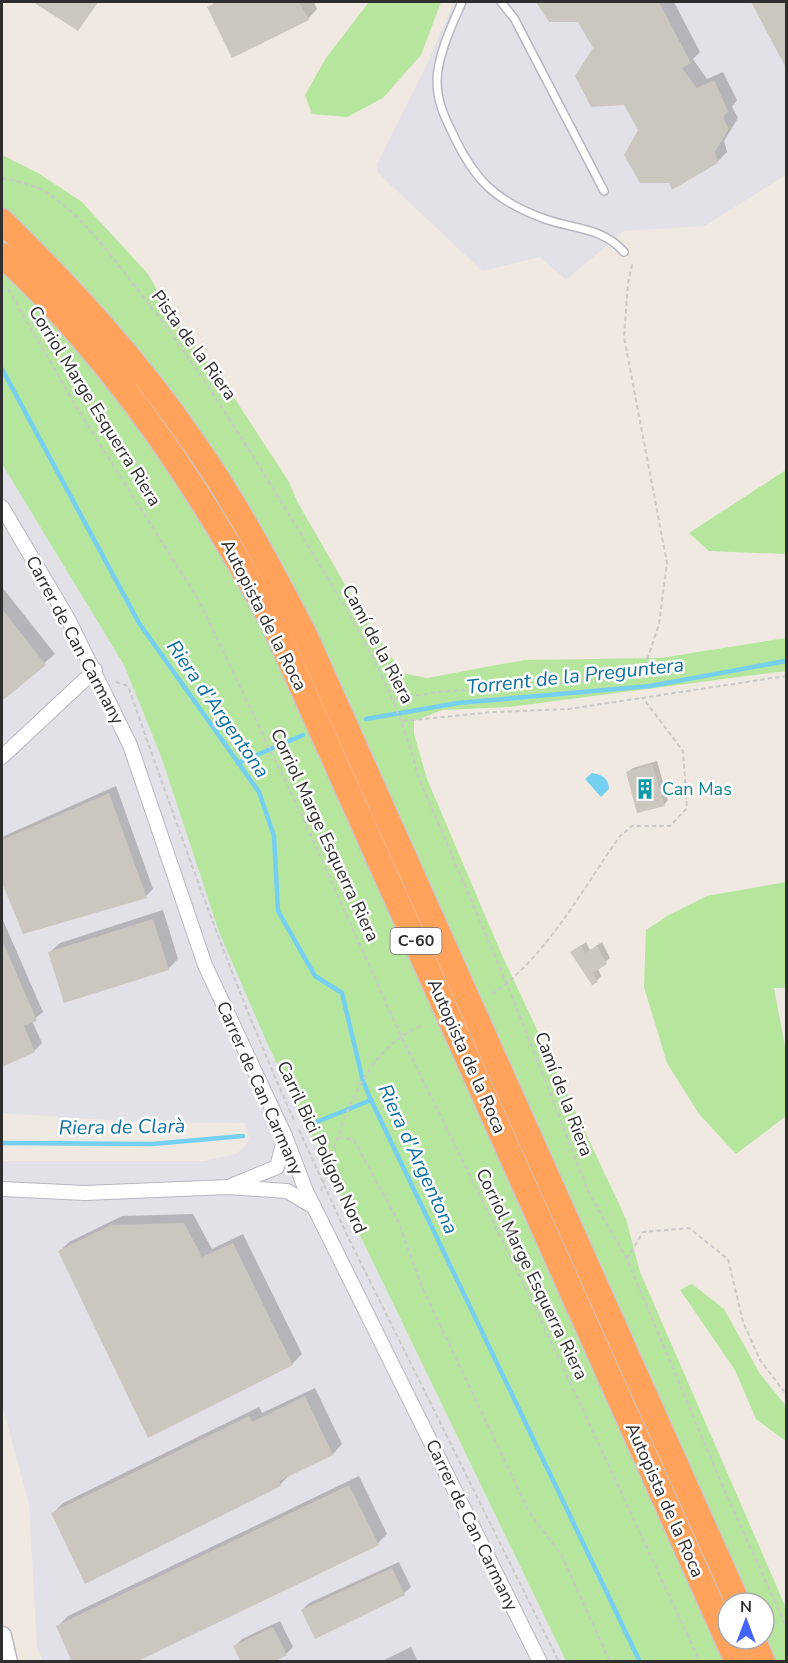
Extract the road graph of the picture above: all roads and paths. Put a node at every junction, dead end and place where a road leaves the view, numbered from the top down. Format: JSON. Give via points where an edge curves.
{"nodes":[{"id":1,"x":462,"y":2,"type":"edge"},
{"id":2,"x":501,"y":2,"type":"edge"},
{"id":3,"x":2,"y":178,"type":"edge"},
{"id":4,"x":603,"y":190,"type":"dead end"},
{"id":5,"x":2,"y":221,"type":"edge"},
{"id":6,"x":624,"y":252,"type":"joint"},
{"id":7,"x":8,"y":269,"type":"edge"},
{"id":8,"x":2,"y":507,"type":"edge"},
{"id":9,"x":323,"y":570,"type":"joint"},
{"id":10,"x":95,"y":670,"type":"junction"},
{"id":11,"x":786,"y":676,"type":"edge"},
{"id":12,"x":114,"y":682,"type":"dead end"},
{"id":13,"x":643,"y":698,"type":"junction"},
{"id":14,"x":394,"y":700,"type":"junction"},
{"id":15,"x":403,"y":721,"type":"junction"},
{"id":16,"x":2,"y":757,"type":"edge"},
{"id":17,"x":506,"y":984,"type":"junction"},
{"id":18,"x":492,"y":994,"type":"dead end"},
{"id":19,"x":420,"y":1026,"type":"dead end"},
{"id":20,"x":400,"y":1034,"type":"junction"},
{"id":21,"x":285,"y":1136,"type":"junction"},
{"id":22,"x":339,"y":1137,"type":"junction"},
{"id":23,"x":228,"y":1187,"type":"junction"},
{"id":24,"x":2,"y":1189,"type":"edge"},
{"id":25,"x":316,"y":1209,"type":"junction"},
{"id":26,"x":627,"y":1259,"type":"junction"},
{"id":27,"x":786,"y":1394,"type":"edge"},
{"id":28,"x":733,"y":1591,"type":"edge"},
{"id":29,"x":786,"y":1626,"type":"edge"},
{"id":30,"x":2,"y":1636,"type":"edge"},
{"id":31,"x":8,"y":1662,"type":"edge"},
{"id":32,"x":540,"y":1662,"type":"edge"},
{"id":33,"x":559,"y":1662,"type":"edge"},
{"id":34,"x":610,"y":1662,"type":"edge"},
{"id":35,"x":700,"y":1662,"type":"edge"},
{"id":36,"x":737,"y":1662,"type":"edge"}],
"edges":[{"from":1,"to":6,"type":"lane","via":[[437,77],[438,102],[467,164],[493,192],[518,208],[602,234]]},
{"from":2,"to":4,"type":"lane","via":[[514,18]]},
{"from":3,"to":9,"type":"path","name":"Pista de la Riera","via":[[47,192],[78,218],[117,264],[207,383]]},
{"from":5,"to":28,"type":"highway","name":"Autopista de la Roca","number":"C-60","via":[[98,320],[145,377],[192,441],[259,547],[305,635]]},
{"from":6,"to":14,"type":"path","via":[[632,266],[624,338],[667,563],[658,624],[645,666],[624,678],[437,692]]},
{"from":7,"to":20,"type":"path","name":"Corriol Marge Esquerra Riera","via":[[10,295],[198,599]]},
{"from":7,"to":36,"type":"highway","name":"Autopista de la Roca","number":"C-60","via":[[96,355],[141,410],[199,495],[274,625]]},
{"from":8,"to":10,"type":"street","name":"Carrer de Can Carmany"},
{"from":9,"to":14,"type":"path","name":"Camí de la Riera"},
{"from":10,"to":16,"type":"street"},
{"from":10,"to":21,"type":"street","name":"Carrer de Can Carmany","via":[[130,745],[205,965]]},
{"from":11,"to":13,"type":"path"},
{"from":12,"to":33,"type":"path","name":"Carril Bici Polígon Nord","via":[[128,686],[252,1028],[347,1235]]},
{"from":13,"to":15,"type":"path","via":[[569,709]]},
{"from":13,"to":17,"type":"path","via":[[683,751],[687,808],[670,826],[632,826],[620,836],[534,957]]},
{"from":14,"to":15,"type":"path","name":"Camí de la Riera"},
{"from":15,"to":17,"type":"path","name":"Camí de la Riera","via":[[418,776]]},
{"from":17,"to":18,"type":"path"},
{"from":17,"to":26,"type":"path","name":"Camí de la Riera","via":[[588,1191]]},
{"from":19,"to":20,"type":"path"},
{"from":20,"to":22,"type":"path","via":[[363,1081]]},
{"from":20,"to":35,"type":"path","name":"Corriol Marge Esquerra Riera","via":[[535,1307]]},
{"from":21,"to":23,"type":"street","via":[[277,1167]]},
{"from":21,"to":25,"type":"street","name":"Carrer de Can Carmany"},
{"from":22,"to":25,"type":"path"},
{"from":22,"to":34,"type":"path","via":[[354,1140],[374,1172],[399,1223],[420,1285],[529,1512],[562,1556]]},
{"from":23,"to":24,"type":"street","via":[[86,1193]]},
{"from":23,"to":25,"type":"street","via":[[287,1191]]},
{"from":25,"to":32,"type":"street","name":"Carrer de Can Carmany"},
{"from":26,"to":27,"type":"path","via":[[643,1233],[689,1228],[728,1259],[747,1332],[760,1360]]},
{"from":26,"to":29,"type":"path","name":"Camí de la Riera"},
{"from":30,"to":31,"type":"street"}]}
